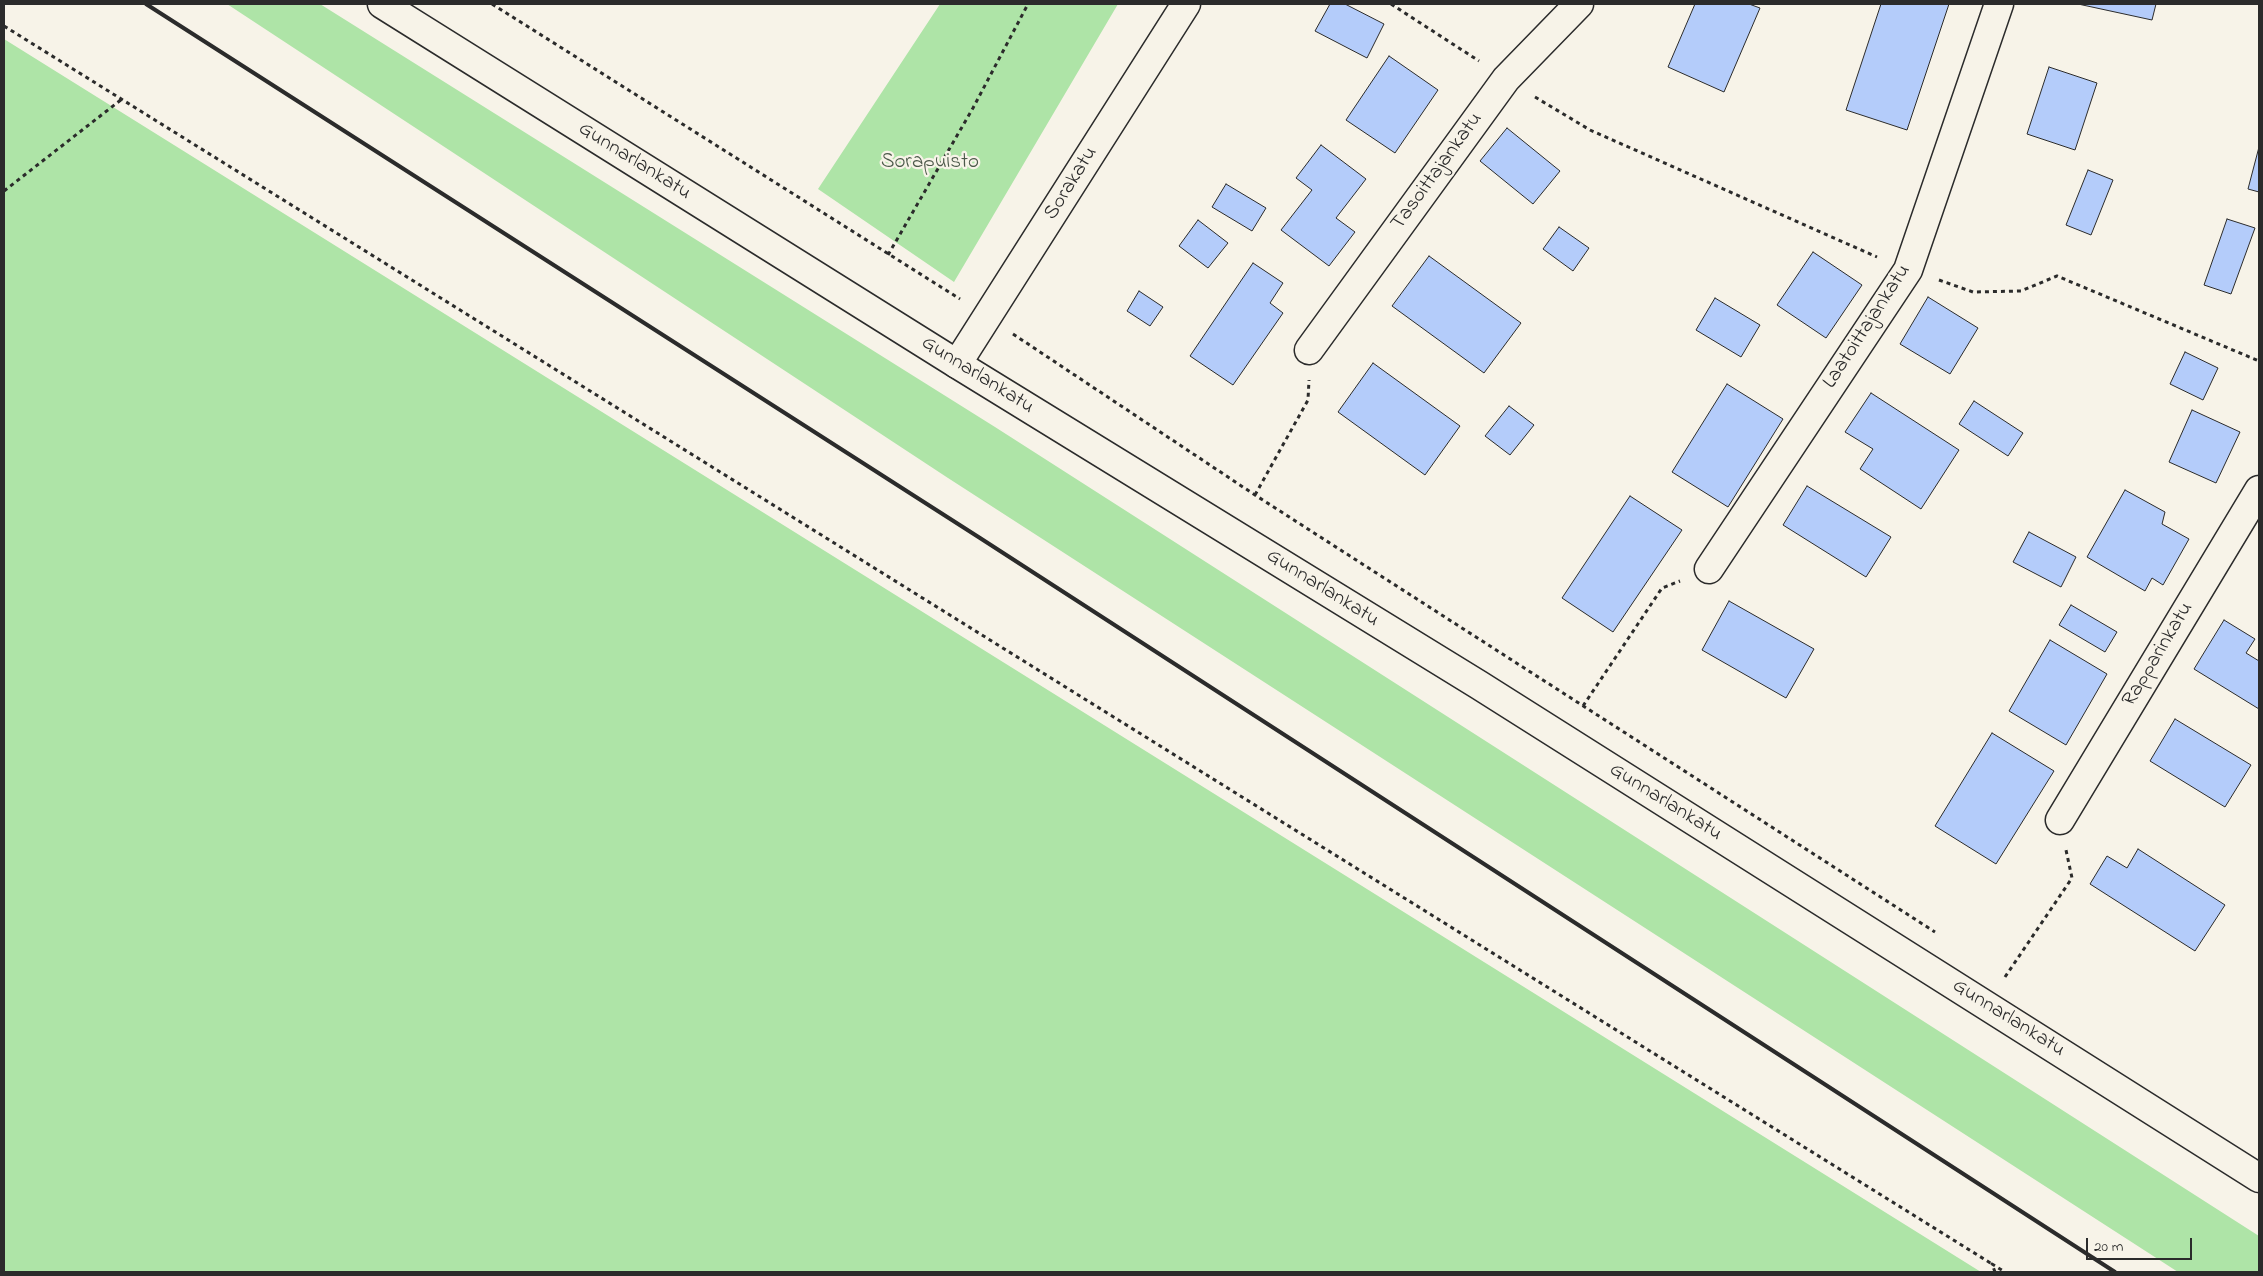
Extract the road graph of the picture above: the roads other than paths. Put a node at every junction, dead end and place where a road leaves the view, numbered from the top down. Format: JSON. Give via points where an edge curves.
{"nodes":[{"id":1,"x":382,"y":4,"type":"edge"},
{"id":2,"x":1186,"y":4,"type":"edge"},
{"id":3,"x":1579,"y":4,"type":"edge"},
{"id":4,"x":1998,"y":4,"type":"edge"},
{"id":5,"x":1309,"y":350,"type":"road end"},
{"id":6,"x":957,"y":364,"type":"junction"},
{"id":7,"x":2259,"y":490,"type":"edge"},
{"id":8,"x":1709,"y":569,"type":"road end"},
{"id":9,"x":2060,"y":820,"type":"road end"},
{"id":10,"x":2259,"y":1178,"type":"edge"}],
"edges":[{"from":1,"to":6,"type":"street","name":"Gunnarlankatu"},
{"from":2,"to":6,"type":"street","name":"Sorakatu"},
{"from":3,"to":5,"type":"street","name":"Tasoittajankatu","via":[[1506,79]]},
{"from":4,"to":8,"type":"street","name":"Laatoittajankatu","via":[[1908,270]]},
{"from":6,"to":10,"type":"street","name":"Gunnarlankatu","via":[[1487,691]]},
{"from":7,"to":9,"type":"street","name":"Rapparinkatu"}]}
